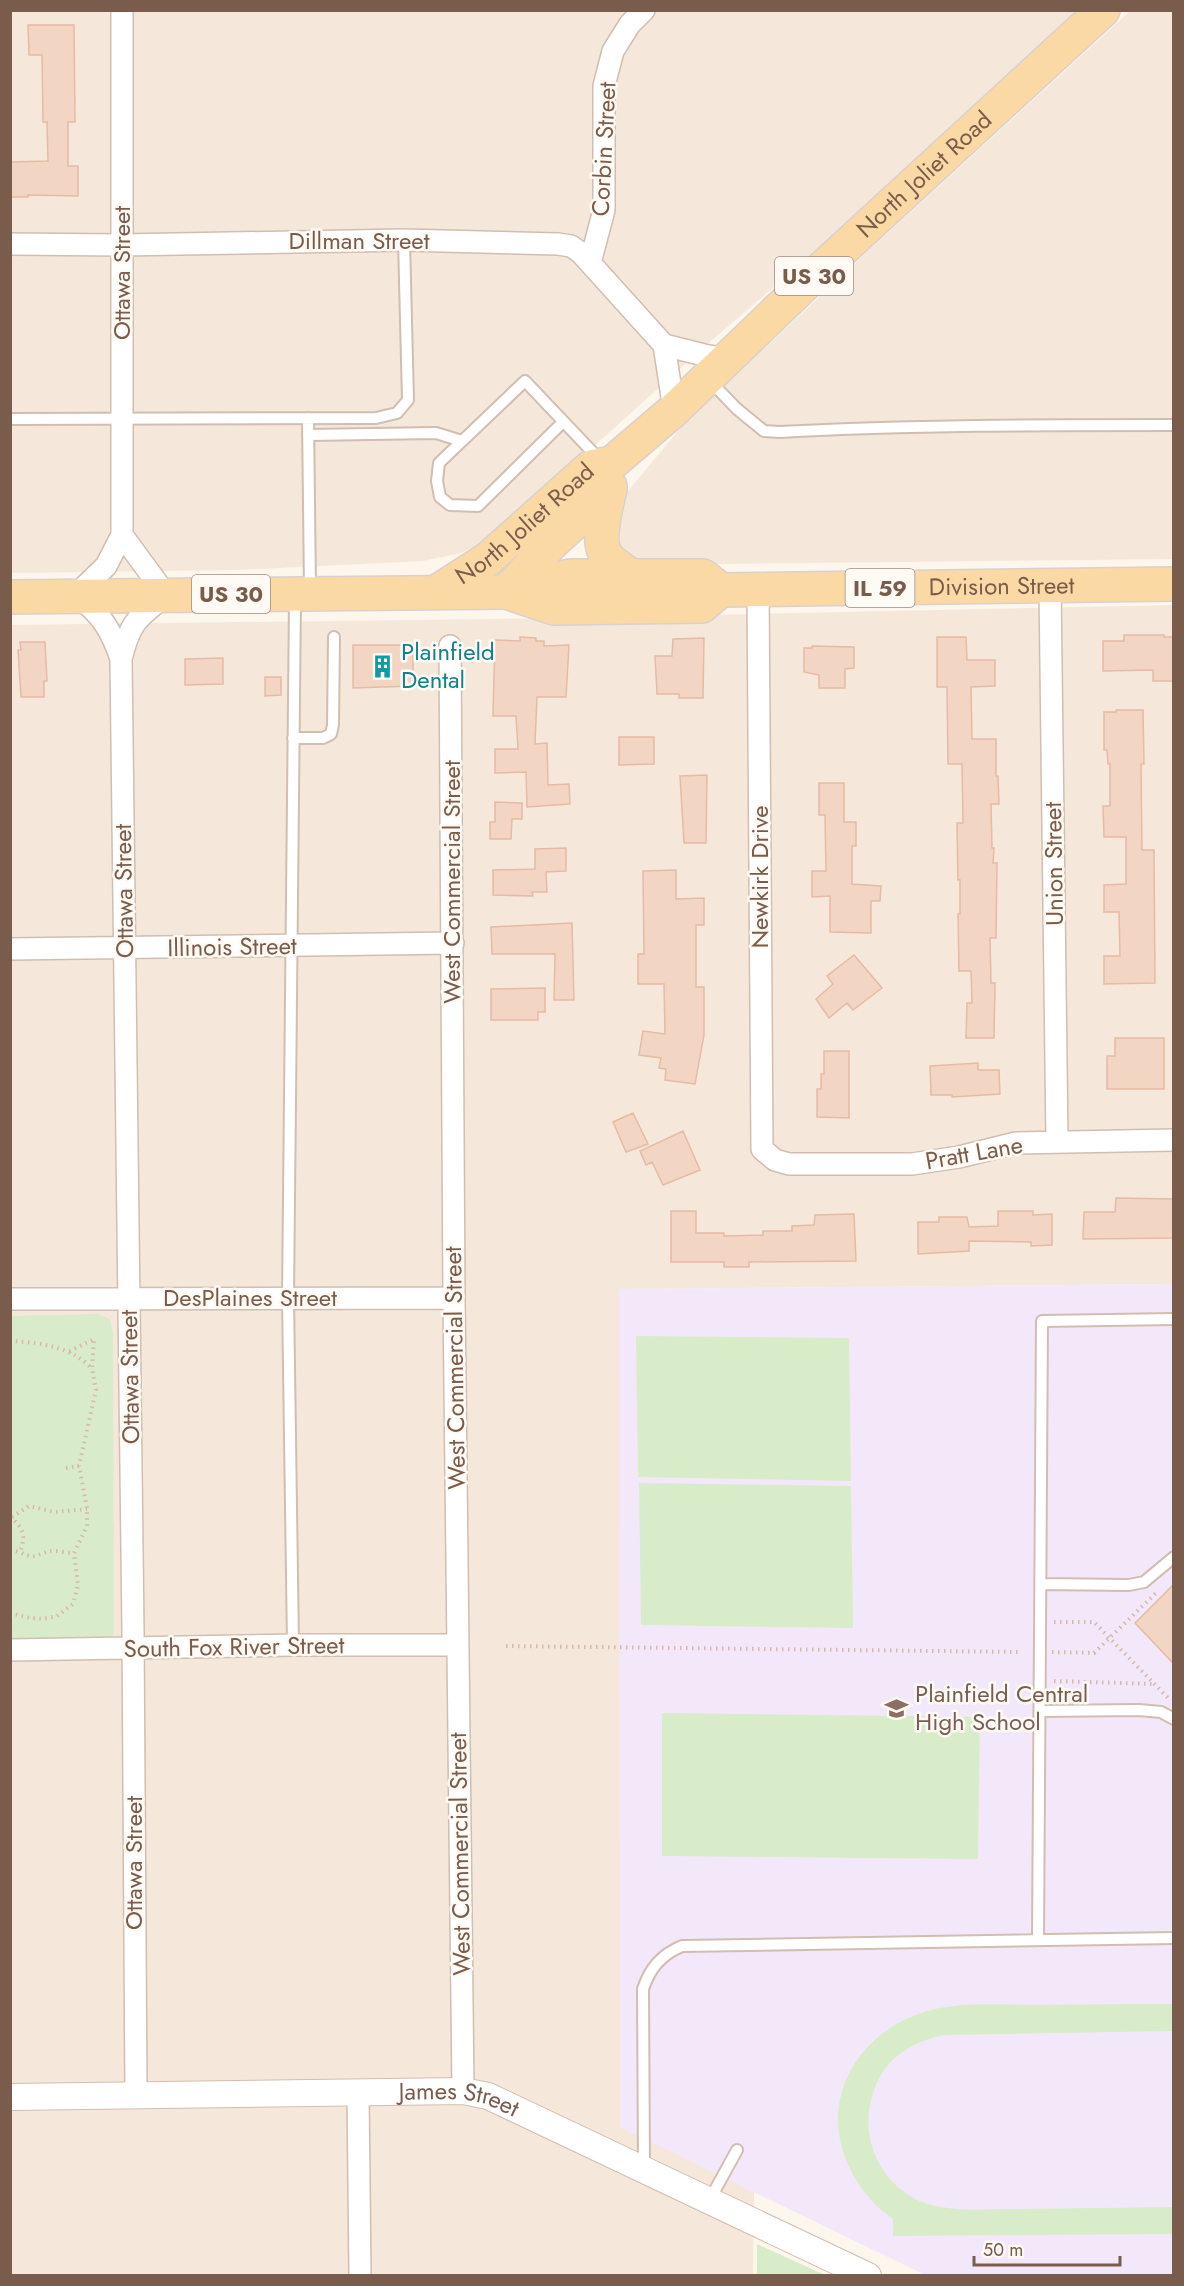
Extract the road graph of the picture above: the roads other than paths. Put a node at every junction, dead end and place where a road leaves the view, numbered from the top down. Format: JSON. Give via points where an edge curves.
{"nodes":[{"id":1,"x":122,"y":10,"type":"edge"},
{"id":2,"x":644,"y":10,"type":"edge"},
{"id":3,"x":1103,"y":10,"type":"edge"},
{"id":4,"x":404,"y":240,"type":"junction"},
{"id":5,"x":10,"y":244,"type":"edge"},
{"id":6,"x":122,"y":245,"type":"junction"},
{"id":7,"x":590,"y":263,"type":"junction"},
{"id":8,"x":664,"y":345,"type":"junction"},
{"id":9,"x":717,"y":369,"type":"junction"},
{"id":10,"x":674,"y":410,"type":"junction"},
{"id":11,"x":308,"y":418,"type":"junction"},
{"id":12,"x":10,"y":420,"type":"edge"},
{"id":13,"x":122,"y":420,"type":"junction"},
{"id":14,"x":563,"y":422,"type":"junction"},
{"id":15,"x":1173,"y":425,"type":"edge"},
{"id":16,"x":308,"y":435,"type":"junction"},
{"id":17,"x":462,"y":441,"type":"junction"},
{"id":18,"x":609,"y":472,"type":"junction"},
{"id":19,"x":122,"y":535,"type":"junction"},
{"id":20,"x":632,"y":577,"type":"junction"},
{"id":21,"x":1173,"y":584,"type":"edge"},
{"id":22,"x":1050,"y":586,"type":"junction"},
{"id":23,"x":758,"y":589,"type":"junction"},
{"id":24,"x":721,"y":590,"type":"junction"},
{"id":25,"x":438,"y":591,"type":"junction"},
{"id":26,"x":302,"y":592,"type":"junction"},
{"id":27,"x":506,"y":592,"type":"junction"},
{"id":28,"x":166,"y":595,"type":"junction"},
{"id":29,"x":76,"y":596,"type":"junction"},
{"id":30,"x":10,"y":597,"type":"edge"},
{"id":31,"x":334,"y":637,"type":"dead end"},
{"id":32,"x":450,"y":646,"type":"dead end"},
{"id":33,"x":121,"y":659,"type":"junction"},
{"id":34,"x":294,"y":738,"type":"junction"},
{"id":35,"x":453,"y":944,"type":"junction"},
{"id":36,"x":292,"y":946,"type":"junction"},
{"id":37,"x":125,"y":948,"type":"junction"},
{"id":38,"x":10,"y":949,"type":"edge"},
{"id":39,"x":1173,"y":1140,"type":"edge"},
{"id":40,"x":1057,"y":1142,"type":"junction"},
{"id":41,"x":775,"y":1160,"type":"joint"},
{"id":42,"x":129,"y":1298,"type":"junction"},
{"id":43,"x":288,"y":1298,"type":"junction"},
{"id":44,"x":454,"y":1298,"type":"junction"},
{"id":45,"x":10,"y":1299,"type":"edge"},
{"id":46,"x":1173,"y":1319,"type":"edge"},
{"id":47,"x":1173,"y":1557,"type":"edge"},
{"id":48,"x":1041,"y":1584,"type":"junction"},
{"id":49,"x":292,"y":1645,"type":"junction"},
{"id":50,"x":458,"y":1645,"type":"junction"},
{"id":51,"x":132,"y":1649,"type":"junction"},
{"id":52,"x":10,"y":1650,"type":"edge"},
{"id":53,"x":1040,"y":1711,"type":"junction"},
{"id":54,"x":1173,"y":1719,"type":"edge"},
{"id":55,"x":1173,"y":1938,"type":"edge"},
{"id":56,"x":1038,"y":1940,"type":"junction"},
{"id":57,"x":463,"y":2091,"type":"junction"},
{"id":58,"x":358,"y":2092,"type":"junction"},
{"id":59,"x":136,"y":2095,"type":"junction"},
{"id":60,"x":10,"y":2097,"type":"edge"},
{"id":61,"x":737,"y":2150,"type":"dead end"},
{"id":62,"x":644,"y":2170,"type":"junction"},
{"id":63,"x":709,"y":2201,"type":"junction"},
{"id":64,"x":860,"y":2274,"type":"edge"},
{"id":65,"x":360,"y":2276,"type":"edge"}],
"edges":[{"from":1,"to":6,"type":"street","name":"Ottawa Street"},
{"from":2,"to":7,"type":"street","name":"Corbin Street","via":[[613,51],[604,86],[604,210]]},
{"from":3,"to":9,"type":"main road","name":"North Joliet Road","number":"US 30"},
{"from":4,"to":6,"type":"street","name":"Dillman Street"},
{"from":4,"to":7,"type":"street","name":"Dillman Street","via":[[558,244],[571,246]]},
{"from":4,"to":11,"type":"lane","via":[[408,400],[397,413],[376,418]]},
{"from":5,"to":6,"type":"street","name":"Dillman Street"},
{"from":6,"to":13,"type":"street","name":"Ottawa Street"},
{"from":7,"to":8,"type":"street","name":"Dillman Street"},
{"from":8,"to":9,"type":"street"},
{"from":8,"to":10,"type":"street"},
{"from":9,"to":10,"type":"main road","name":"North Joliet Road","number":"US 30"},
{"from":9,"to":15,"type":"lane","via":[[737,409],[764,431]]},
{"from":10,"to":18,"type":"main road","name":"North Joliet Road","number":"US 30"},
{"from":11,"to":13,"type":"lane"},
{"from":11,"to":16,"type":"lane"},
{"from":12,"to":13,"type":"lane"},
{"from":13,"to":19,"type":"street","name":"Ottawa Street"},
{"from":14,"to":17,"type":"lane","via":[[525,381]]},
{"from":14,"to":17,"type":"lane","via":[[478,506],[450,505],[440,497],[439,463]]},
{"from":14,"to":18,"type":"lane"},
{"from":16,"to":17,"type":"lane","via":[[436,433]]},
{"from":16,"to":26,"type":"lane"},
{"from":18,"to":20,"type":"main road","via":[[601,521],[604,552]]},
{"from":18,"to":25,"type":"main road","name":"North Joliet Road","number":"US 30","via":[[591,467],[488,559]]},
{"from":18,"to":27,"type":"main road","name":"North Joliet Road","number":"US 30"},
{"from":19,"to":28,"type":"street"},
{"from":19,"to":29,"type":"street","name":"Ottawa Street","via":[[106,566]]},
{"from":20,"to":24,"type":"main road","via":[[704,576]]},
{"from":20,"to":27,"type":"main road","via":[[570,576]]},
{"from":21,"to":22,"type":"main road","name":"Division Street","number":"IL 59"},
{"from":22,"to":23,"type":"main road","name":"Division Street","number":"IL 59"},
{"from":22,"to":40,"type":"street","name":"Union Street"},
{"from":23,"to":24,"type":"main road","name":"Division Street","number":"IL 59"},
{"from":23,"to":41,"type":"street","name":"Newkirk Drive","via":[[762,1149]]},
{"from":24,"to":27,"type":"main road","via":[[702,606],[554,608]]},
{"from":25,"to":26,"type":"main road","number":"US 30"},
{"from":25,"to":27,"type":"main road","number":"US 30"},
{"from":26,"to":28,"type":"main road","number":"US 30"},
{"from":26,"to":34,"type":"lane"},
{"from":28,"to":29,"type":"main road","number":"US 30"},
{"from":28,"to":33,"type":"street","name":"Ottawa Street","via":[[130,627]]},
{"from":29,"to":30,"type":"main road","number":"US 30"},
{"from":29,"to":33,"type":"street","name":"Ottawa Street","via":[[102,618]]},
{"from":31,"to":34,"type":"lane","via":[[331,734],[323,738]]},
{"from":32,"to":35,"type":"street","name":"West Commercial Street"},
{"from":33,"to":37,"type":"street","name":"Ottawa Street"},
{"from":34,"to":36,"type":"lane"},
{"from":35,"to":36,"type":"street","name":"Illinois Street"},
{"from":35,"to":44,"type":"street","name":"West Commercial Street"},
{"from":36,"to":37,"type":"street","name":"Illinois Street"},
{"from":36,"to":43,"type":"lane"},
{"from":37,"to":38,"type":"street","name":"Illinois Street"},
{"from":37,"to":42,"type":"street","name":"Ottawa Street"},
{"from":39,"to":40,"type":"street","name":"Pratt Lane"},
{"from":40,"to":41,"type":"street","name":"Pratt Lane","via":[[1016,1143],[912,1164],[789,1164]]},
{"from":42,"to":43,"type":"street","name":"DesPlaines Street"},
{"from":42,"to":45,"type":"street","name":"DesPlaines Street"},
{"from":42,"to":51,"type":"street","name":"Ottawa Street"},
{"from":43,"to":44,"type":"street","name":"DesPlaines Street"},
{"from":43,"to":49,"type":"lane"},
{"from":44,"to":50,"type":"street","name":"West Commercial Street"},
{"from":46,"to":48,"type":"lane","via":[[1042,1321]]},
{"from":47,"to":48,"type":"lane","via":[[1144,1582]]},
{"from":48,"to":53,"type":"lane"},
{"from":49,"to":50,"type":"street","name":"South Fox River Street"},
{"from":49,"to":51,"type":"street","name":"South Fox River Street"},
{"from":50,"to":57,"type":"street","name":"West Commercial Street"},
{"from":51,"to":52,"type":"street","name":"South Fox River Street"},
{"from":51,"to":59,"type":"street","name":"Ottawa Street"},
{"from":53,"to":54,"type":"lane","via":[[1139,1710],[1161,1712]]},
{"from":53,"to":56,"type":"lane"},
{"from":55,"to":56,"type":"lane"},
{"from":56,"to":62,"type":"lane","via":[[682,1946],[667,1952],[648,1975],[643,1989]]},
{"from":57,"to":58,"type":"street","name":"James Street"},
{"from":57,"to":62,"type":"street","name":"James Street","via":[[488,2096]]},
{"from":58,"to":59,"type":"street","name":"James Street"},
{"from":58,"to":65,"type":"street"},
{"from":59,"to":60,"type":"street","name":"James Street"},
{"from":61,"to":63,"type":"lane"},
{"from":62,"to":63,"type":"street","name":"James Street"},
{"from":63,"to":64,"type":"street","name":"James Street"}]}
